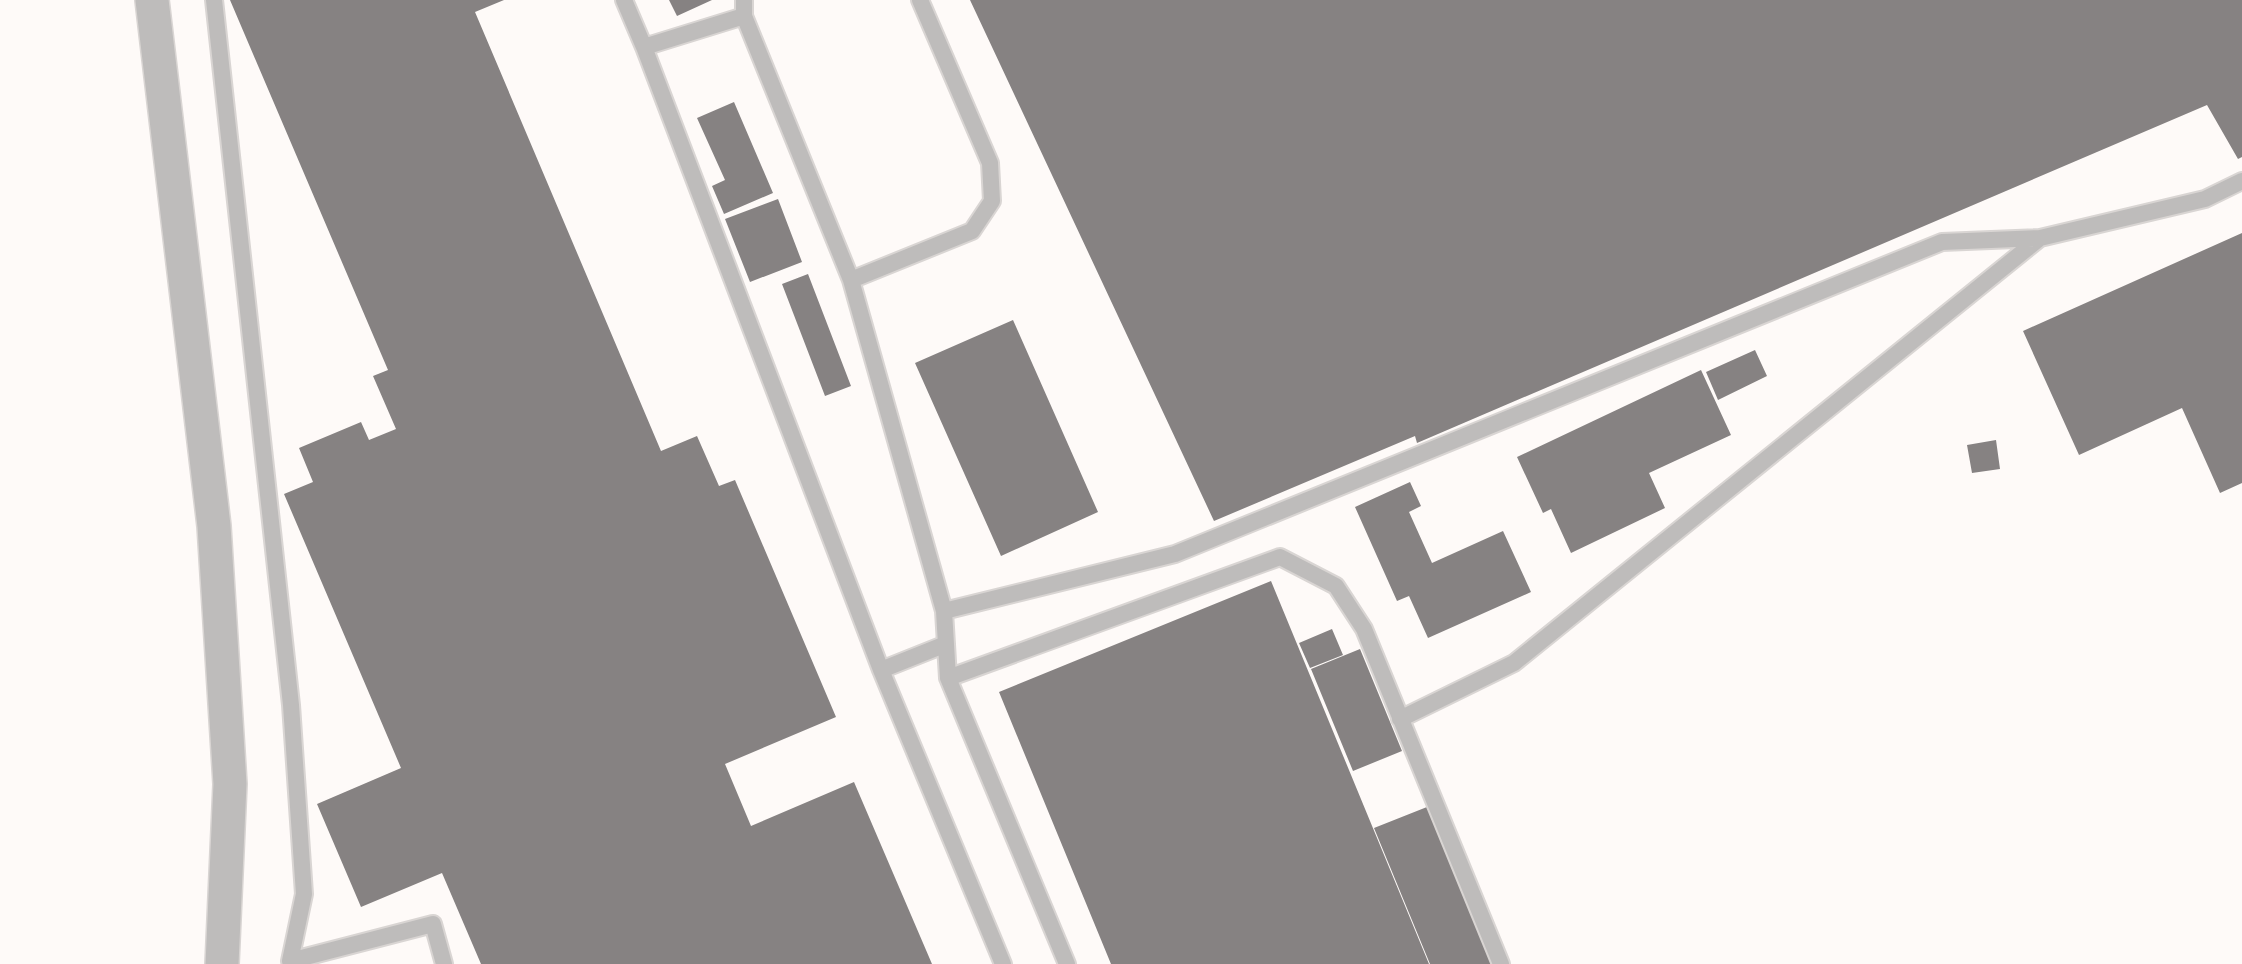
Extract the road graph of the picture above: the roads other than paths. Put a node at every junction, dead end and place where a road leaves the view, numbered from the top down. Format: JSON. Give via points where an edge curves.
{"nodes":[{"id":1,"x":152,"y":0,"type":"edge"},
{"id":2,"x":214,"y":0,"type":"edge"},
{"id":3,"x":624,"y":0,"type":"edge"},
{"id":4,"x":920,"y":0,"type":"edge"},
{"id":5,"x":744,"y":8,"type":"edge"},
{"id":6,"x":644,"y":47,"type":"junction"},
{"id":7,"x":2242,"y":181,"type":"edge"},
{"id":8,"x":2040,"y":238,"type":"junction"},
{"id":9,"x":851,"y":280,"type":"junction"},
{"id":10,"x":944,"y":611,"type":"junction"},
{"id":11,"x":946,"y":644,"type":"junction"},
{"id":12,"x":881,"y":670,"type":"junction"},
{"id":13,"x":948,"y":678,"type":"junction"},
{"id":14,"x":1400,"y":719,"type":"junction"},
{"id":15,"x":222,"y":964,"type":"edge"},
{"id":16,"x":444,"y":964,"type":"edge"},
{"id":17,"x":1003,"y":964,"type":"edge"},
{"id":18,"x":1067,"y":964,"type":"edge"},
{"id":19,"x":1501,"y":964,"type":"edge"}],
"edges":[{"from":1,"to":15,"type":"street","via":[[214,526],[230,784]]},
{"from":2,"to":16,"type":"lane","via":[[291,705],[304,894],[290,962],[433,924]]},
{"from":3,"to":6,"type":"lane"},
{"from":4,"to":9,"type":"lane","via":[[990,163],[992,201],[972,231]]},
{"from":5,"to":6,"type":"lane"},
{"from":5,"to":9,"type":"lane"},
{"from":6,"to":12,"type":"lane"},
{"from":7,"to":8,"type":"lane","via":[[2205,199]]},
{"from":8,"to":10,"type":"lane","via":[[1941,242],[1175,554]]},
{"from":8,"to":14,"type":"lane","via":[[1514,663]]},
{"from":9,"to":10,"type":"lane"},
{"from":10,"to":11,"type":"lane"},
{"from":11,"to":12,"type":"lane"},
{"from":11,"to":13,"type":"lane"},
{"from":12,"to":17,"type":"lane"},
{"from":13,"to":14,"type":"lane","via":[[1280,557],[1336,586],[1364,629]]},
{"from":13,"to":18,"type":"lane"},
{"from":14,"to":19,"type":"lane"}]}
